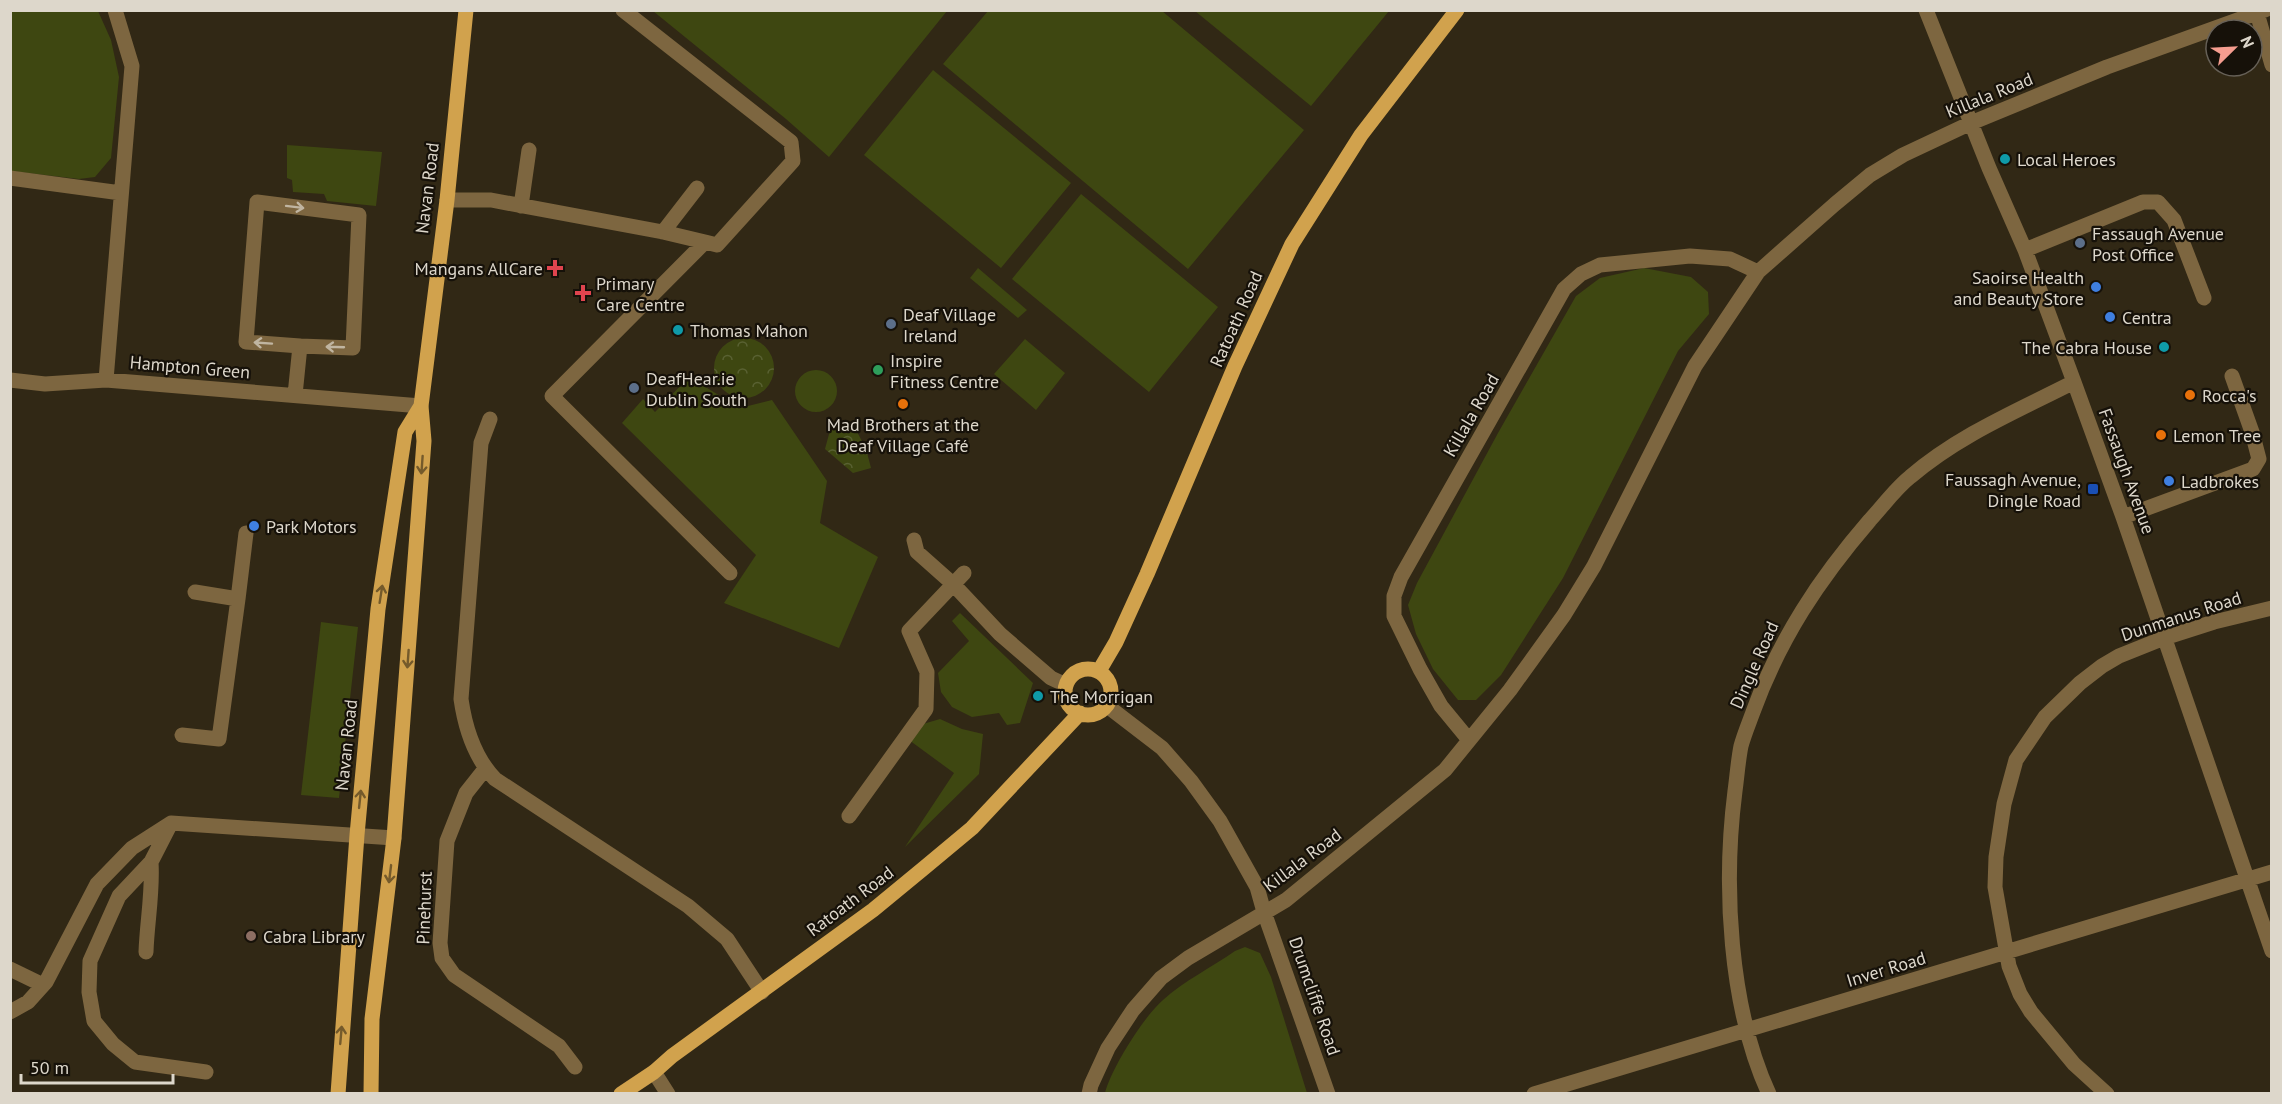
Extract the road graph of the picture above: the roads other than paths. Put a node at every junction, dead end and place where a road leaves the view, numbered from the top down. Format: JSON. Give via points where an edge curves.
{"nodes":[{"id":1,"x":115,"y":10,"type":"edge"},
{"id":2,"x":466,"y":10,"type":"edge"},
{"id":3,"x":623,"y":10,"type":"edge"},
{"id":4,"x":1456,"y":10,"type":"edge"},
{"id":5,"x":1926,"y":10,"type":"edge"},
{"id":6,"x":2261,"y":12,"type":"edge"},
{"id":7,"x":2271,"y":65,"type":"edge"},
{"id":8,"x":1971,"y":123,"type":"junction"},
{"id":9,"x":529,"y":150,"type":"dead end"},
{"id":10,"x":10,"y":178,"type":"edge"},
{"id":11,"x":697,"y":188,"type":"dead end"},
{"id":12,"x":121,"y":193,"type":"junction"},
{"id":13,"x":447,"y":200,"type":"junction"},
{"id":14,"x":521,"y":206,"type":"junction"},
{"id":15,"x":663,"y":232,"type":"junction"},
{"id":16,"x":705,"y":242,"type":"junction"},
{"id":17,"x":2025,"y":250,"type":"junction"},
{"id":18,"x":1758,"y":272,"type":"junction"},
{"id":19,"x":2204,"y":298,"type":"dead end"},
{"id":20,"x":300,"y":345,"type":"junction"},
{"id":21,"x":2232,"y":376,"type":"dead end"},
{"id":22,"x":10,"y":380,"type":"edge"},
{"id":23,"x":106,"y":380,"type":"junction"},
{"id":24,"x":2074,"y":382,"type":"junction"},
{"id":25,"x":295,"y":395,"type":"junction"},
{"id":26,"x":421,"y":406,"type":"junction"},
{"id":27,"x":490,"y":419,"type":"dead end"},
{"id":28,"x":2123,"y":518,"type":"junction"},
{"id":29,"x":246,"y":533,"type":"dead end"},
{"id":30,"x":914,"y":540,"type":"dead end"},
{"id":31,"x":730,"y":573,"type":"dead end"},
{"id":32,"x":964,"y":573,"type":"dead end"},
{"id":33,"x":953,"y":584,"type":"junction"},
{"id":34,"x":195,"y":591,"type":"dead end"},
{"id":35,"x":238,"y":599,"type":"junction"},
{"id":36,"x":2271,"y":608,"type":"edge"},
{"id":37,"x":2164,"y":638,"type":"junction"},
{"id":38,"x":1099,"y":671,"type":"junction"},
{"id":39,"x":1066,"y":685,"type":"junction"},
{"id":40,"x":1106,"y":705,"type":"junction"},
{"id":41,"x":1080,"y":713,"type":"junction"},
{"id":42,"x":182,"y":735,"type":"dead end"},
{"id":43,"x":1469,"y":740,"type":"junction"},
{"id":44,"x":485,"y":769,"type":"junction"},
{"id":45,"x":849,"y":816,"type":"dead end"},
{"id":46,"x":171,"y":823,"type":"junction"},
{"id":47,"x":357,"y":835,"type":"junction"},
{"id":48,"x":394,"y":838,"type":"junction"},
{"id":49,"x":151,"y":862,"type":"junction"},
{"id":50,"x":2271,"y":872,"type":"edge"},
{"id":51,"x":2248,"y":879,"type":"junction"},
{"id":52,"x":1264,"y":912,"type":"junction"},
{"id":53,"x":2271,"y":951,"type":"edge"},
{"id":54,"x":146,"y":952,"type":"dead end"},
{"id":55,"x":2007,"y":953,"type":"junction"},
{"id":56,"x":10,"y":969,"type":"edge"},
{"id":57,"x":43,"y":985,"type":"junction"},
{"id":58,"x":762,"y":992,"type":"junction"},
{"id":59,"x":10,"y":1012,"type":"edge"},
{"id":60,"x":1748,"y":1030,"type":"junction"},
{"id":61,"x":576,"y":1067,"type":"dead end"},
{"id":62,"x":206,"y":1072,"type":"dead end"},
{"id":63,"x":654,"y":1072,"type":"junction"},
{"id":64,"x":338,"y":1094,"type":"edge"},
{"id":65,"x":371,"y":1094,"type":"edge"},
{"id":66,"x":621,"y":1094,"type":"edge"},
{"id":67,"x":668,"y":1094,"type":"edge"},
{"id":68,"x":1089,"y":1094,"type":"edge"},
{"id":69,"x":1328,"y":1094,"type":"edge"},
{"id":70,"x":1534,"y":1094,"type":"edge"},
{"id":71,"x":1769,"y":1094,"type":"edge"},
{"id":72,"x":2108,"y":1094,"type":"edge"}],
"edges":[{"from":1,"to":12,"type":"street","name":"Hampton Green","via":[[132,66]]},
{"from":2,"to":13,"type":"main road","name":"Navan Road"},
{"from":3,"to":16,"type":"street","via":[[791,142],[793,161],[717,245]]},
{"from":4,"to":38,"type":"main road","name":"Ratoath Road","via":[[1361,135],[1292,244],[1235,366],[1147,574]]},
{"from":5,"to":8,"type":"street","name":"Fassaugh Avenue"},
{"from":6,"to":7,"type":"street"},
{"from":6,"to":8,"type":"street","name":"Killala Road","via":[[2107,67]]},
{"from":8,"to":17,"type":"street","name":"Fassaugh Avenue"},
{"from":8,"to":18,"type":"street","name":"Killala Road","via":[[1903,154],[1870,175]]},
{"from":9,"to":14,"type":"street"},
{"from":10,"to":12,"type":"street"},
{"from":11,"to":15,"type":"street"},
{"from":12,"to":23,"type":"street","name":"Hampton Green"},
{"from":13,"to":14,"type":"street","via":[[491,200]]},
{"from":13,"to":26,"type":"main road","name":"Navan Road"},
{"from":14,"to":15,"type":"street"},
{"from":15,"to":16,"type":"street"},
{"from":16,"to":31,"type":"street","via":[[552,396]]},
{"from":17,"to":19,"type":"street","via":[[2143,202],[2158,202],[2174,220]]},
{"from":17,"to":24,"type":"street","name":"Fassaugh Avenue"},
{"from":18,"to":43,"type":"street","name":"Killala Road","via":[[1695,366],[1594,566],[1564,615]]},
{"from":18,"to":43,"type":"street","name":"Killala Road","via":[[1730,259],[1690,256],[1600,265],[1581,274],[1564,289],[1401,577],[1394,596],[1394,616],[1420,669],[1441,706]]},
{"from":20,"to":20,"type":"street","one_way":true,"via":[[246,342],[257,202],[359,215],[353,348]]},
{"from":20,"to":25,"type":"street"},
{"from":21,"to":28,"type":"street","via":[[2259,459],[2253,469]]},
{"from":22,"to":23,"type":"street","via":[[45,384]]},
{"from":23,"to":25,"type":"street","name":"Hampton Green"},
{"from":24,"to":28,"type":"street","name":"Fassaugh Avenue"},
{"from":24,"to":60,"type":"street","name":"Dingle Road","via":[[1951,445],[1908,478],[1842,552],[1790,628],[1762,687],[1741,747],[1732,820],[1729,875],[1735,955],[1741,1009]]},
{"from":25,"to":26,"type":"street","name":"Hampton Green"},
{"from":47,"to":26,"type":"main road","name":"Navan Road","one_way":true,"via":[[378,609],[405,432]]},
{"from":26,"to":48,"type":"main road","name":"Navan Road","one_way":true,"via":[[424,441]]},
{"from":27,"to":44,"type":"street","via":[[481,442],[461,699],[464,719]]},
{"from":28,"to":37,"type":"street","name":"Fassaugh Avenue"},
{"from":29,"to":35,"type":"street"},
{"from":30,"to":33,"type":"street","via":[[916,552]]},
{"from":32,"to":33,"type":"street"},
{"from":33,"to":39,"type":"street","via":[[1000,634],[1051,678]]},
{"from":33,"to":45,"type":"street","via":[[909,631],[927,672],[926,709]]},
{"from":34,"to":35,"type":"street"},
{"from":35,"to":42,"type":"street","via":[[219,739]]},
{"from":36,"to":37,"type":"street","name":"Dunmanus Road"},
{"from":37,"to":51,"type":"street","name":"Fassaugh Avenue"},
{"from":37,"to":55,"type":"street","name":"Dunmanus Road","via":[[2119,656],[2080,683],[2045,717],[2016,760],[1996,857],[1995,887]]},
{"from":38,"to":39,"type":"main road","via":[[1076,672]]},
{"from":38,"to":40,"type":"main road","via":[[1111,691]]},
{"from":39,"to":41,"type":"main road","via":[[1067,700]]},
{"from":40,"to":41,"type":"main road","name":"Ratoath Road","via":[[1092,714]]},
{"from":40,"to":52,"type":"street","name":"Drumcliffe Road","via":[[1162,748],[1191,780],[1220,821],[1257,887]]},
{"from":41,"to":58,"type":"main road","name":"Ratoath Road","via":[[972,828],[873,910]]},
{"from":43,"to":52,"type":"street","name":"Killala Road","via":[[1445,770],[1286,900]]},
{"from":44,"to":58,"type":"street","via":[[512,791],[688,906],[727,939]]},
{"from":44,"to":61,"type":"street","name":"Pinehurst","via":[[466,793],[447,841],[442,958],[454,975],[559,1046]]},
{"from":46,"to":47,"type":"street"},
{"from":46,"to":49,"type":"street"},
{"from":46,"to":57,"type":"street","via":[[132,848],[97,884]]},
{"from":47,"to":48,"type":"street"},
{"from":64,"to":47,"type":"main road","name":"Navan Road","one_way":true},
{"from":48,"to":65,"type":"main road","name":"Navan Road","one_way":true,"via":[[372,1019]]},
{"from":49,"to":54,"type":"street"},
{"from":49,"to":62,"type":"street","via":[[119,896],[90,961],[89,992],[94,1022],[135,1062]]},
{"from":50,"to":51,"type":"street","name":"Inver Road"},
{"from":51,"to":53,"type":"street","name":"Fassaugh Avenue"},
{"from":51,"to":55,"type":"street","name":"Inver Road"},
{"from":52,"to":68,"type":"street","via":[[1161,978],[1133,1010],[1108,1048]]},
{"from":52,"to":69,"type":"street","name":"Drumcliffe Road"},
{"from":55,"to":60,"type":"street","name":"Inver Road"},
{"from":55,"to":72,"type":"street","name":"Dunmanus Road","via":[[2008,966],[2031,1012],[2074,1064]]},
{"from":56,"to":57,"type":"street"},
{"from":57,"to":59,"type":"street","via":[[28,1002]]},
{"from":58,"to":63,"type":"main road","name":"Ratoath Road"},
{"from":60,"to":70,"type":"street","name":"Inver Road"},
{"from":60,"to":71,"type":"street","name":"Dingle Road"},
{"from":63,"to":66,"type":"main road","name":"Ratoath Road"},
{"from":63,"to":67,"type":"street"}]}
